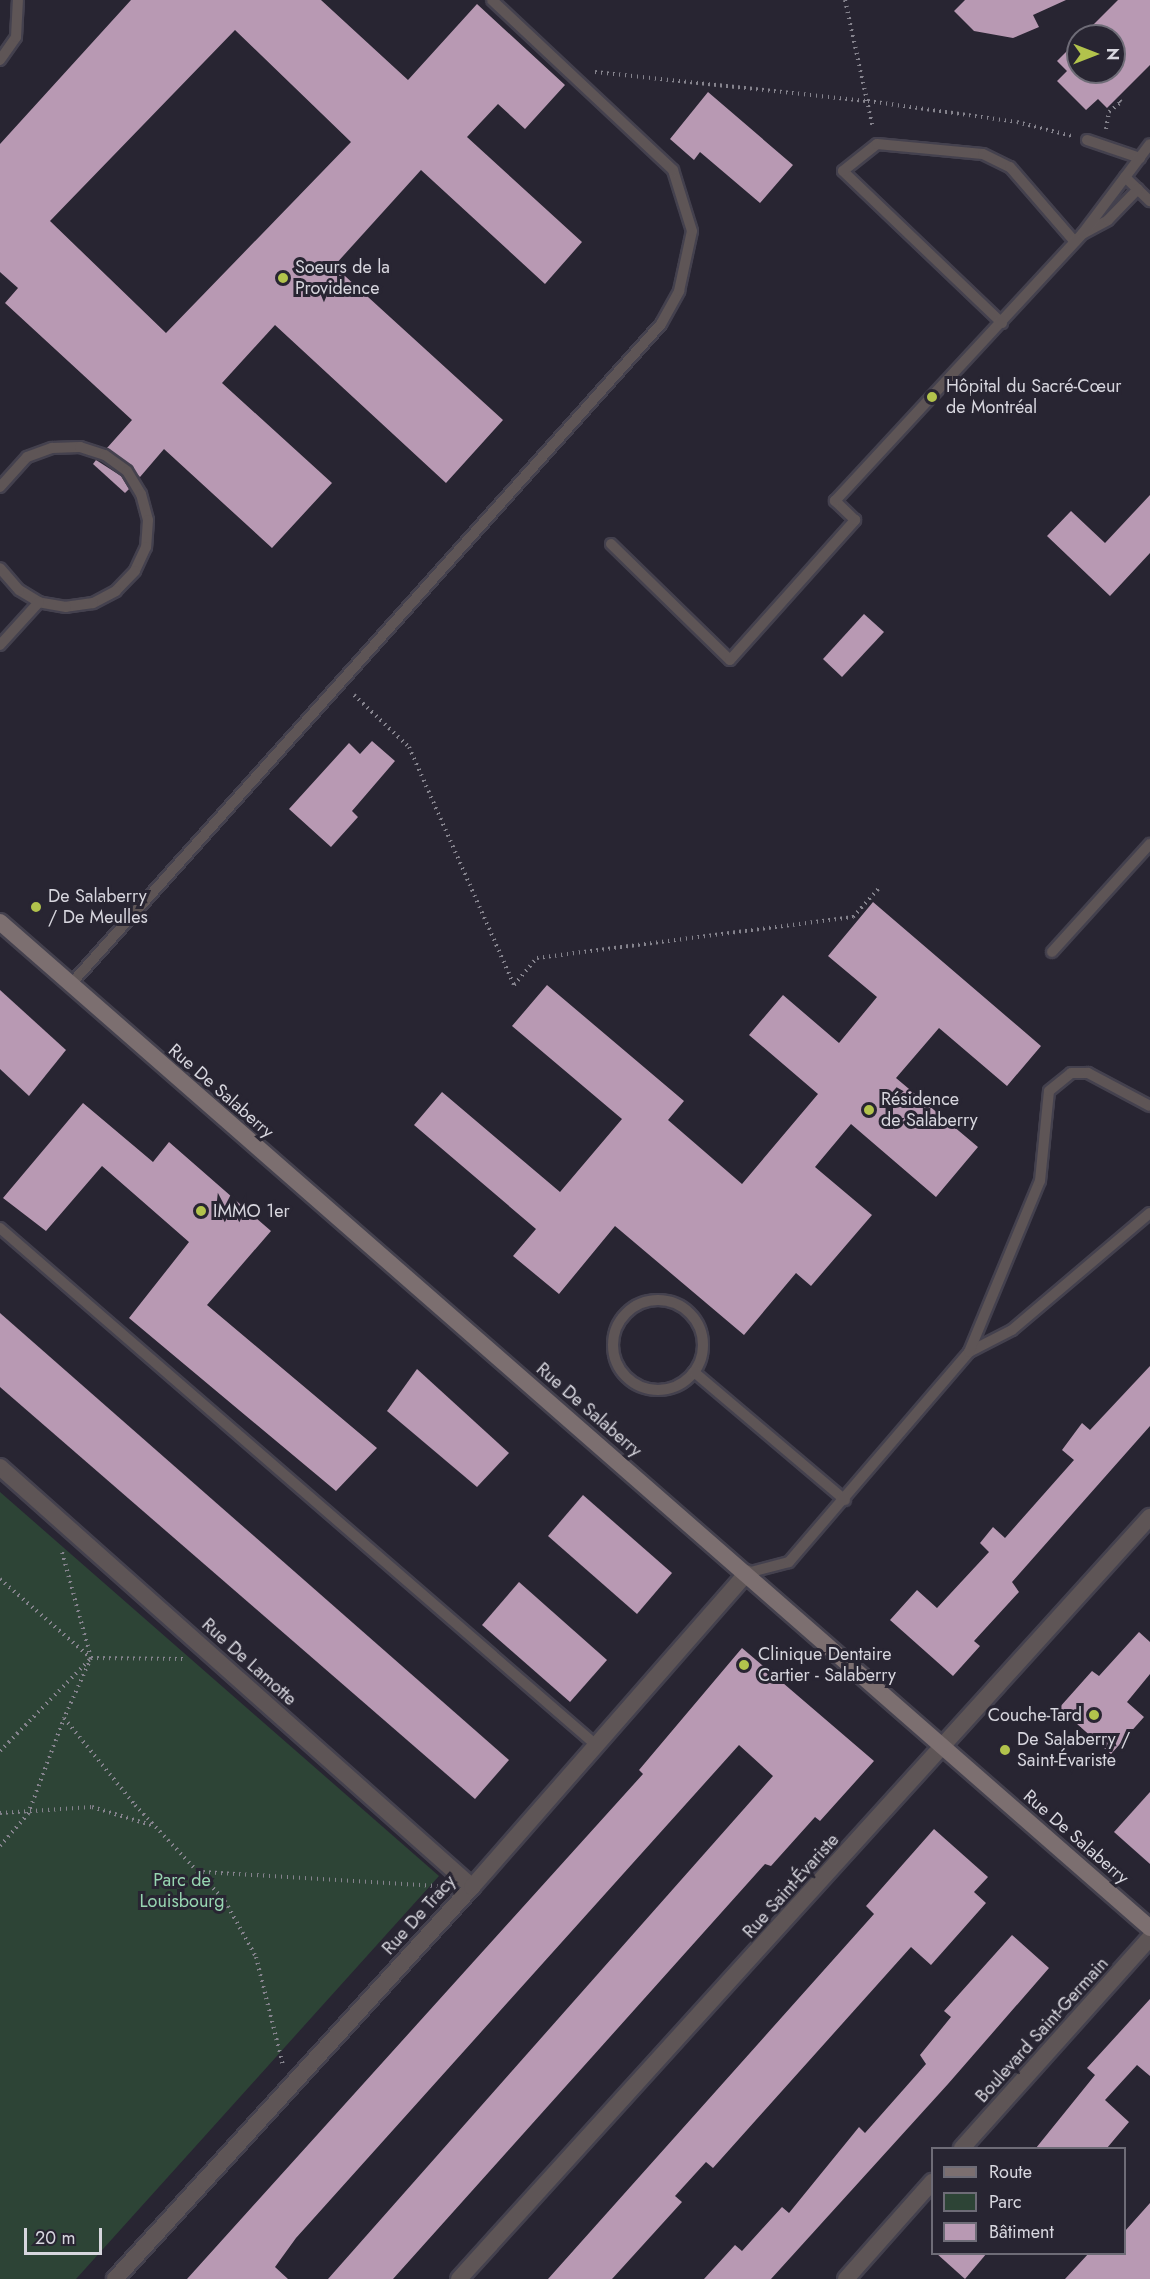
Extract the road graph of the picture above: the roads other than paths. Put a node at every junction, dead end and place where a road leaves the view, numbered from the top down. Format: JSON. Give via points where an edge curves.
{"nodes":[{"id":1,"x":18,"y":0,"type":"edge"},
{"id":2,"x":492,"y":0,"type":"edge"},
{"id":3,"x":0,"y":60,"type":"edge"},
{"id":4,"x":1087,"y":140,"type":"road end"},
{"id":5,"x":1150,"y":144,"type":"edge"},
{"id":6,"x":1140,"y":159,"type":"junction"},
{"id":7,"x":1125,"y":177,"type":"junction"},
{"id":8,"x":1138,"y":189,"type":"junction"},
{"id":9,"x":1150,"y":201,"type":"edge"},
{"id":10,"x":1083,"y":233,"type":"junction"},
{"id":11,"x":1075,"y":242,"type":"junction"},
{"id":12,"x":1002,"y":323,"type":"junction"},
{"id":13,"x":0,"y":487,"type":"edge"},
{"id":14,"x":611,"y":544,"type":"dead end"},
{"id":15,"x":0,"y":568,"type":"edge"},
{"id":16,"x":39,"y":602,"type":"junction"},
{"id":17,"x":0,"y":645,"type":"edge"},
{"id":18,"x":1150,"y":844,"type":"edge"},
{"id":19,"x":0,"y":922,"type":"edge"},
{"id":20,"x":1052,"y":952,"type":"dead end"},
{"id":21,"x":70,"y":985,"type":"junction"},
{"id":22,"x":1150,"y":1106,"type":"edge"},
{"id":23,"x":1150,"y":1213,"type":"edge"},
{"id":24,"x":0,"y":1228,"type":"edge"},
{"id":25,"x":969,"y":1352,"type":"junction"},
{"id":26,"x":694,"y":1371,"type":"junction"},
{"id":27,"x":0,"y":1467,"type":"edge"},
{"id":28,"x":844,"y":1500,"type":"junction"},
{"id":29,"x":1150,"y":1518,"type":"edge"},
{"id":30,"x":747,"y":1573,"type":"junction"},
{"id":31,"x":596,"y":1745,"type":"junction"},
{"id":32,"x":944,"y":1746,"type":"junction"},
{"id":33,"x":472,"y":1887,"type":"junction"},
{"id":34,"x":1150,"y":1928,"type":"edge"},
{"id":35,"x":1150,"y":1938,"type":"edge"},
{"id":36,"x":963,"y":2147,"type":"edge"},
{"id":37,"x":931,"y":2184,"type":"edge"},
{"id":38,"x":116,"y":2279,"type":"edge"},
{"id":39,"x":459,"y":2279,"type":"edge"},
{"id":40,"x":846,"y":2279,"type":"edge"}],
"edges":[{"from":1,"to":3,"type":"lane","via":[[16,37]]},
{"from":2,"to":21,"type":"lane","via":[[673,170],[692,231],[679,291],[661,324]]},
{"from":4,"to":6,"type":"lane"},
{"from":5,"to":6,"type":"lane"},
{"from":6,"to":7,"type":"lane"},
{"from":7,"to":8,"type":"lane"},
{"from":7,"to":10,"type":"lane"},
{"from":8,"to":9,"type":"lane"},
{"from":8,"to":10,"type":"lane","via":[[1108,220]]},
{"from":10,"to":11,"type":"lane"},
{"from":11,"to":12,"type":"lane"},
{"from":11,"to":12,"type":"lane","via":[[1010,167],[982,154],[877,144],[843,171]]},
{"from":12,"to":14,"type":"lane","via":[[836,501],[855,520],[730,660]]},
{"from":13,"to":16,"type":"lane","via":[[27,457],[52,448],[80,447],[105,455],[127,471],[141,494],[147,538],[135,572],[116,591],[93,603],[66,607]]},
{"from":15,"to":16,"type":"lane","via":[[19,590]]},
{"from":16,"to":17,"type":"lane"},
{"from":18,"to":20,"type":"lane"},
{"from":19,"to":21,"type":"main road","name":"Rue De Salaberry"},
{"from":21,"to":30,"type":"main road","name":"Rue De Salaberry"},
{"from":22,"to":25,"type":"lane","via":[[1088,1074],[1071,1074],[1049,1091],[1040,1181]]},
{"from":23,"to":25,"type":"lane","via":[[1012,1330]]},
{"from":24,"to":31,"type":"lane"},
{"from":25,"to":28,"type":"lane"},
{"from":26,"to":26,"type":"lane","via":[[703,1343],[691,1315],[664,1300],[649,1301],[624,1316],[614,1349],[630,1381],[657,1390],[678,1385]]},
{"from":26,"to":28,"type":"lane"},
{"from":27,"to":33,"type":"street","name":"Rue De Lamotte"},
{"from":28,"to":30,"type":"lane","via":[[789,1562]]},
{"from":29,"to":32,"type":"street","name":"Rue Saint-Évariste"},
{"from":30,"to":31,"type":"street","name":"Rue De Tracy"},
{"from":30,"to":32,"type":"main road","name":"Rue De Salaberry"},
{"from":31,"to":33,"type":"street","name":"Rue De Tracy"},
{"from":32,"to":34,"type":"main road","name":"Rue De Salaberry"},
{"from":32,"to":39,"type":"street","name":"Rue Saint-Évariste"},
{"from":33,"to":38,"type":"street","name":"Rue De Tracy"},
{"from":35,"to":36,"type":"street","name":"Boulevard Saint-Germain"},
{"from":37,"to":40,"type":"street"}]}
